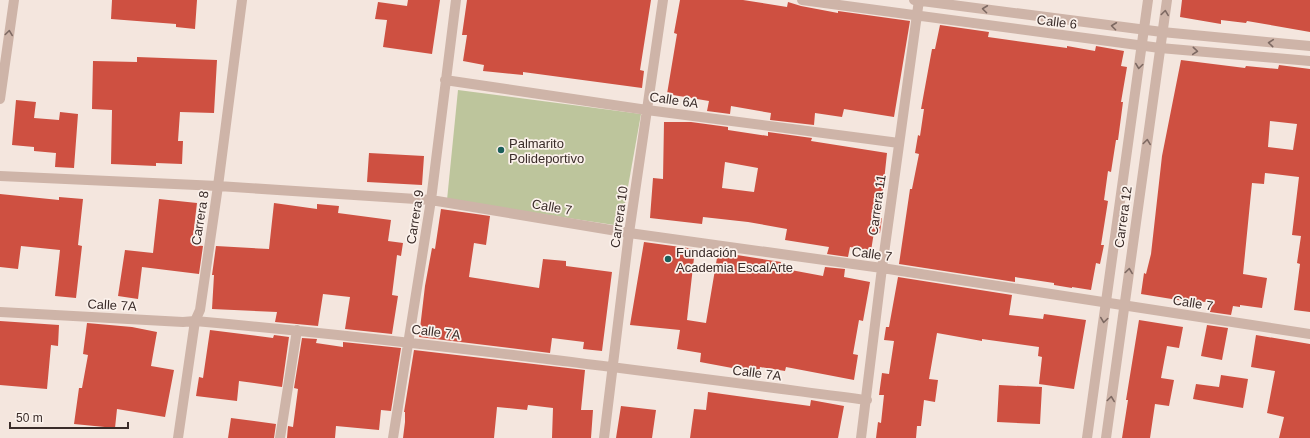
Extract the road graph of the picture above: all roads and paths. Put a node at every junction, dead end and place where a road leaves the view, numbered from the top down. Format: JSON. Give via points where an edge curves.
{"nodes":[{"id":1,"x":14,"y":0,"type":"edge"},
{"id":2,"x":242,"y":0,"type":"edge"},
{"id":3,"x":456,"y":0,"type":"edge"},
{"id":4,"x":663,"y":0,"type":"edge"},
{"id":5,"x":802,"y":0,"type":"edge"},
{"id":6,"x":917,"y":0,"type":"edge"},
{"id":7,"x":1148,"y":0,"type":"edge"},
{"id":8,"x":1166,"y":0,"type":"edge"},
{"id":9,"x":918,"y":17,"type":"junction"},
{"id":10,"x":1144,"y":30,"type":"junction"},
{"id":11,"x":1162,"y":32,"type":"junction"},
{"id":12,"x":1142,"y":46,"type":"junction"},
{"id":13,"x":1310,"y":46,"type":"edge"},
{"id":14,"x":1160,"y":48,"type":"junction"},
{"id":15,"x":1310,"y":62,"type":"edge"},
{"id":16,"x":445,"y":80,"type":"junction"},
{"id":17,"x":0,"y":99,"type":"edge"},
{"id":18,"x":647,"y":110,"type":"junction"},
{"id":19,"x":899,"y":143,"type":"junction"},
{"id":20,"x":0,"y":176,"type":"edge"},
{"id":21,"x":218,"y":186,"type":"junction"},
{"id":22,"x":431,"y":200,"type":"junction"},
{"id":23,"x":629,"y":233,"type":"junction"},
{"id":24,"x":882,"y":268,"type":"junction"},
{"id":25,"x":1106,"y":303,"type":"junction"},
{"id":26,"x":1124,"y":306,"type":"junction"},
{"id":27,"x":0,"y":312,"type":"edge"},
{"id":28,"x":196,"y":321,"type":"junction"},
{"id":29,"x":297,"y":330,"type":"junction"},
{"id":30,"x":1310,"y":334,"type":"edge"},
{"id":31,"x":408,"y":342,"type":"junction"},
{"id":32,"x":613,"y":367,"type":"junction"},
{"id":33,"x":866,"y":400,"type":"junction"},
{"id":34,"x":178,"y":438,"type":"edge"},
{"id":35,"x":280,"y":438,"type":"edge"},
{"id":36,"x":393,"y":438,"type":"edge"},
{"id":37,"x":604,"y":438,"type":"edge"},
{"id":38,"x":861,"y":438,"type":"edge"},
{"id":39,"x":1088,"y":438,"type":"edge"},
{"id":40,"x":1106,"y":438,"type":"edge"}],
"edges":[{"from":17,"to":1,"type":"street","one_way":true},
{"from":2,"to":21,"type":"street","name":"Carrera 8"},
{"from":3,"to":16,"type":"street","name":"Carrera 9"},
{"from":4,"to":18,"type":"street","name":"Carrera 10"},
{"from":5,"to":9,"type":"street","name":"Calle 6"},
{"from":6,"to":9,"type":"street","name":"Carrera 11"},
{"from":10,"to":6,"type":"street","name":"Calle 6","one_way":true},
{"from":7,"to":10,"type":"street","name":"Carrera 12"},
{"from":11,"to":8,"type":"street","name":"Carrera 12","one_way":true},
{"from":9,"to":12,"type":"street","name":"Calle 6"},
{"from":9,"to":19,"type":"street","name":"Carrera 11"},
{"from":10,"to":11,"type":"street","name":"Calle 6"},
{"from":10,"to":12,"type":"street","name":"Carrera 12"},
{"from":13,"to":11,"type":"street","name":"Calle 6","one_way":true},
{"from":11,"to":14,"type":"street","name":"Carrera 12"},
{"from":12,"to":14,"type":"street","name":"Calle 6"},
{"from":12,"to":25,"type":"street","name":"Carrera 12","one_way":true},
{"from":14,"to":15,"type":"street","name":"Calle 6","one_way":true},
{"from":26,"to":14,"type":"street","name":"Carrera 12","one_way":true},
{"from":16,"to":18,"type":"street","name":"Calle 6A"},
{"from":16,"to":22,"type":"street","name":"Carrera 9"},
{"from":18,"to":19,"type":"street","name":"Calle 6A"},
{"from":18,"to":23,"type":"street","name":"Carrera 10"},
{"from":19,"to":24,"type":"street","name":"Carrera 11"},
{"from":20,"to":21,"type":"street","name":"Calle 7"},
{"from":21,"to":22,"type":"street","name":"Calle 7"},
{"from":21,"to":28,"type":"street","name":"Carrera 8","via":[[200,310]]},
{"from":22,"to":23,"type":"street","name":"Calle 7"},
{"from":22,"to":31,"type":"street","name":"Carrera 9"},
{"from":23,"to":24,"type":"street","name":"Calle 7"},
{"from":23,"to":32,"type":"street","name":"Carrera 10"},
{"from":24,"to":25,"type":"street","name":"Calle 7"},
{"from":24,"to":33,"type":"street","name":"Carrera 11"},
{"from":25,"to":26,"type":"street","name":"Calle 7"},
{"from":25,"to":39,"type":"street","name":"Carrera 12","one_way":true},
{"from":26,"to":30,"type":"street","name":"Calle 7"},
{"from":40,"to":26,"type":"street","name":"Carrera 12","one_way":true},
{"from":27,"to":28,"type":"street","name":"Calle 7A"},
{"from":28,"to":29,"type":"street","name":"Calle 7A"},
{"from":28,"to":34,"type":"street","name":"Carrera 8"},
{"from":29,"to":31,"type":"street","name":"Calle 7A"},
{"from":29,"to":35,"type":"street"},
{"from":31,"to":32,"type":"street","name":"Calle 7A"},
{"from":31,"to":36,"type":"street","name":"Carrera 9"},
{"from":32,"to":33,"type":"street","name":"Calle 7A"},
{"from":32,"to":37,"type":"street","name":"Carrera 10"},
{"from":33,"to":38,"type":"street","name":"Carrera 11"}]}
